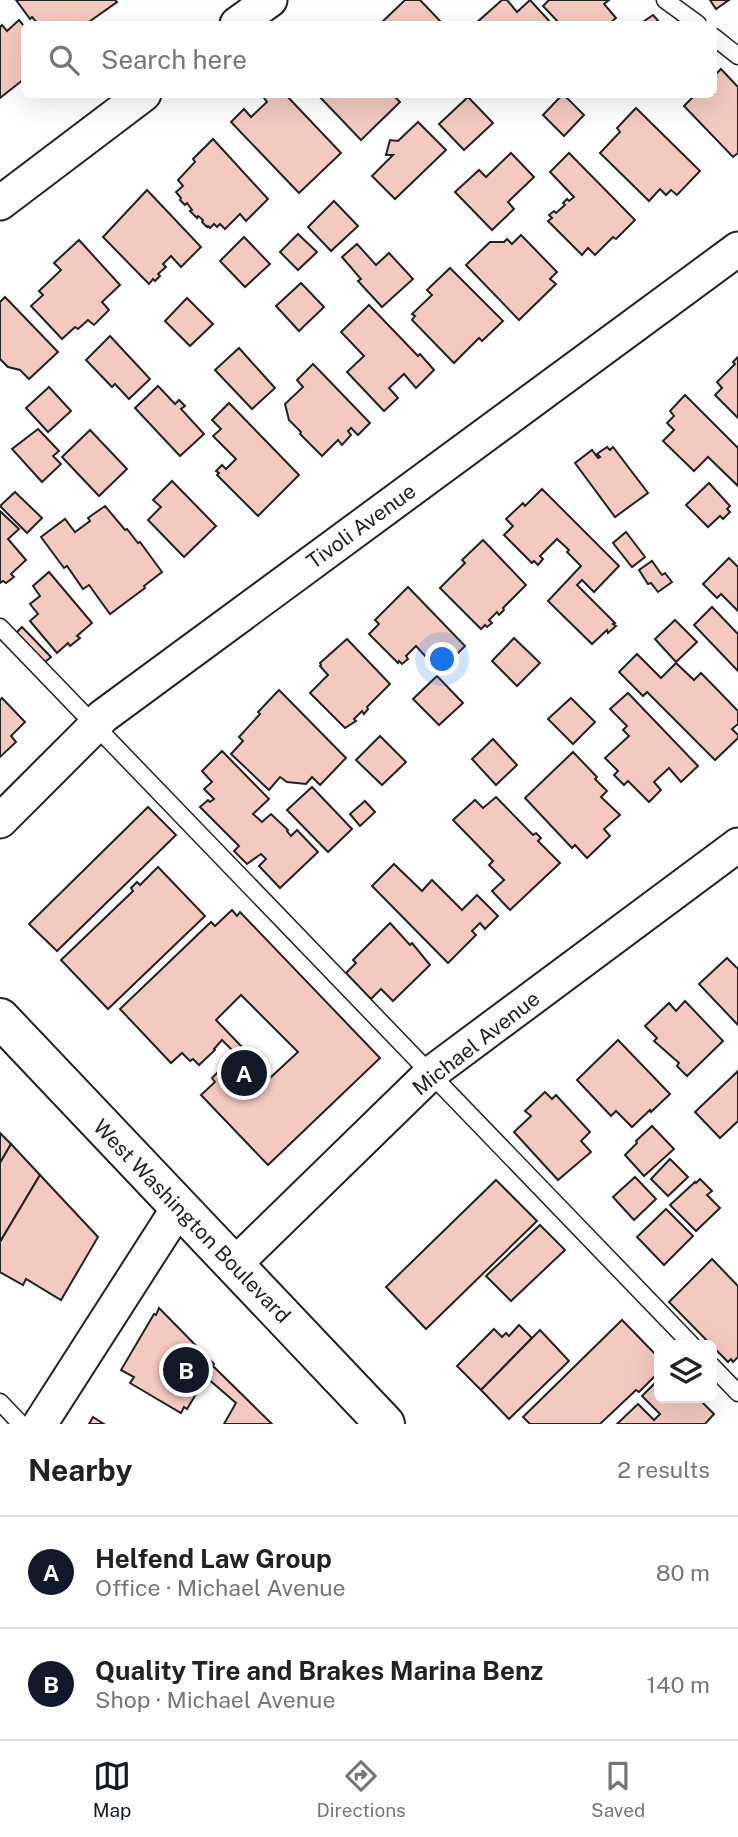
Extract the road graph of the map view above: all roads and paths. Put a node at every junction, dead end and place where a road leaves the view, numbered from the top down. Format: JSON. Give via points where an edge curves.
{"nodes":[{"id":1,"x":270,"y":0,"type":"edge"},
{"id":2,"x":665,"y":0,"type":"edge"},
{"id":3,"x":241,"y":21,"type":"edge"},
{"id":4,"x":694,"y":21,"type":"edge"},
{"id":5,"x":717,"y":40,"type":"edge"},
{"id":6,"x":738,"y":57,"type":"edge"},
{"id":7,"x":139,"y":98,"type":"edge"},
{"id":8,"x":0,"y":203,"type":"edge"},
{"id":9,"x":738,"y":249,"type":"edge"},
{"id":10,"x":0,"y":627,"type":"edge"},
{"id":11,"x":95,"y":726,"type":"junction"},
{"id":12,"x":0,"y":821,"type":"edge"},
{"id":13,"x":738,"y":845,"type":"edge"},
{"id":14,"x":0,"y":1018,"type":"edge"},
{"id":15,"x":430,"y":1074,"type":"junction"},
{"id":16,"x":179,"y":1206,"type":"junction"},
{"id":17,"x":234,"y":1265,"type":"junction"},
{"id":18,"x":687,"y":1340,"type":"edge"},
{"id":19,"x":717,"y":1371,"type":"edge"},
{"id":20,"x":738,"y":1393,"type":"edge"},
{"id":21,"x":0,"y":1402,"type":"edge"},
{"id":22,"x":21,"y":1424,"type":"edge"},
{"id":23,"x":40,"y":1424,"type":"edge"},
{"id":24,"x":385,"y":1424,"type":"edge"}],
"edges":[{"from":1,"to":3,"type":"street"},
{"from":2,"to":4,"type":"lane"},
{"from":5,"to":6,"type":"lane"},
{"from":7,"to":8,"type":"street"},
{"from":9,"to":11,"type":"street","name":"Tivoli Avenue"},
{"from":10,"to":11,"type":"lane"},
{"from":11,"to":12,"type":"street","name":"Tivoli Avenue"},
{"from":11,"to":15,"type":"lane"},
{"from":13,"to":15,"type":"street","name":"Michael Avenue"},
{"from":14,"to":16,"type":"main road","name":"West Washington Boulevard"},
{"from":15,"to":17,"type":"street","name":"Michael Avenue"},
{"from":15,"to":18,"type":"lane"},
{"from":16,"to":17,"type":"main road","name":"West Washington Boulevard"},
{"from":16,"to":23,"type":"street"},
{"from":17,"to":24,"type":"main road","name":"West Washington Boulevard"},
{"from":19,"to":20,"type":"lane"},
{"from":21,"to":22,"type":"lane"}]}
